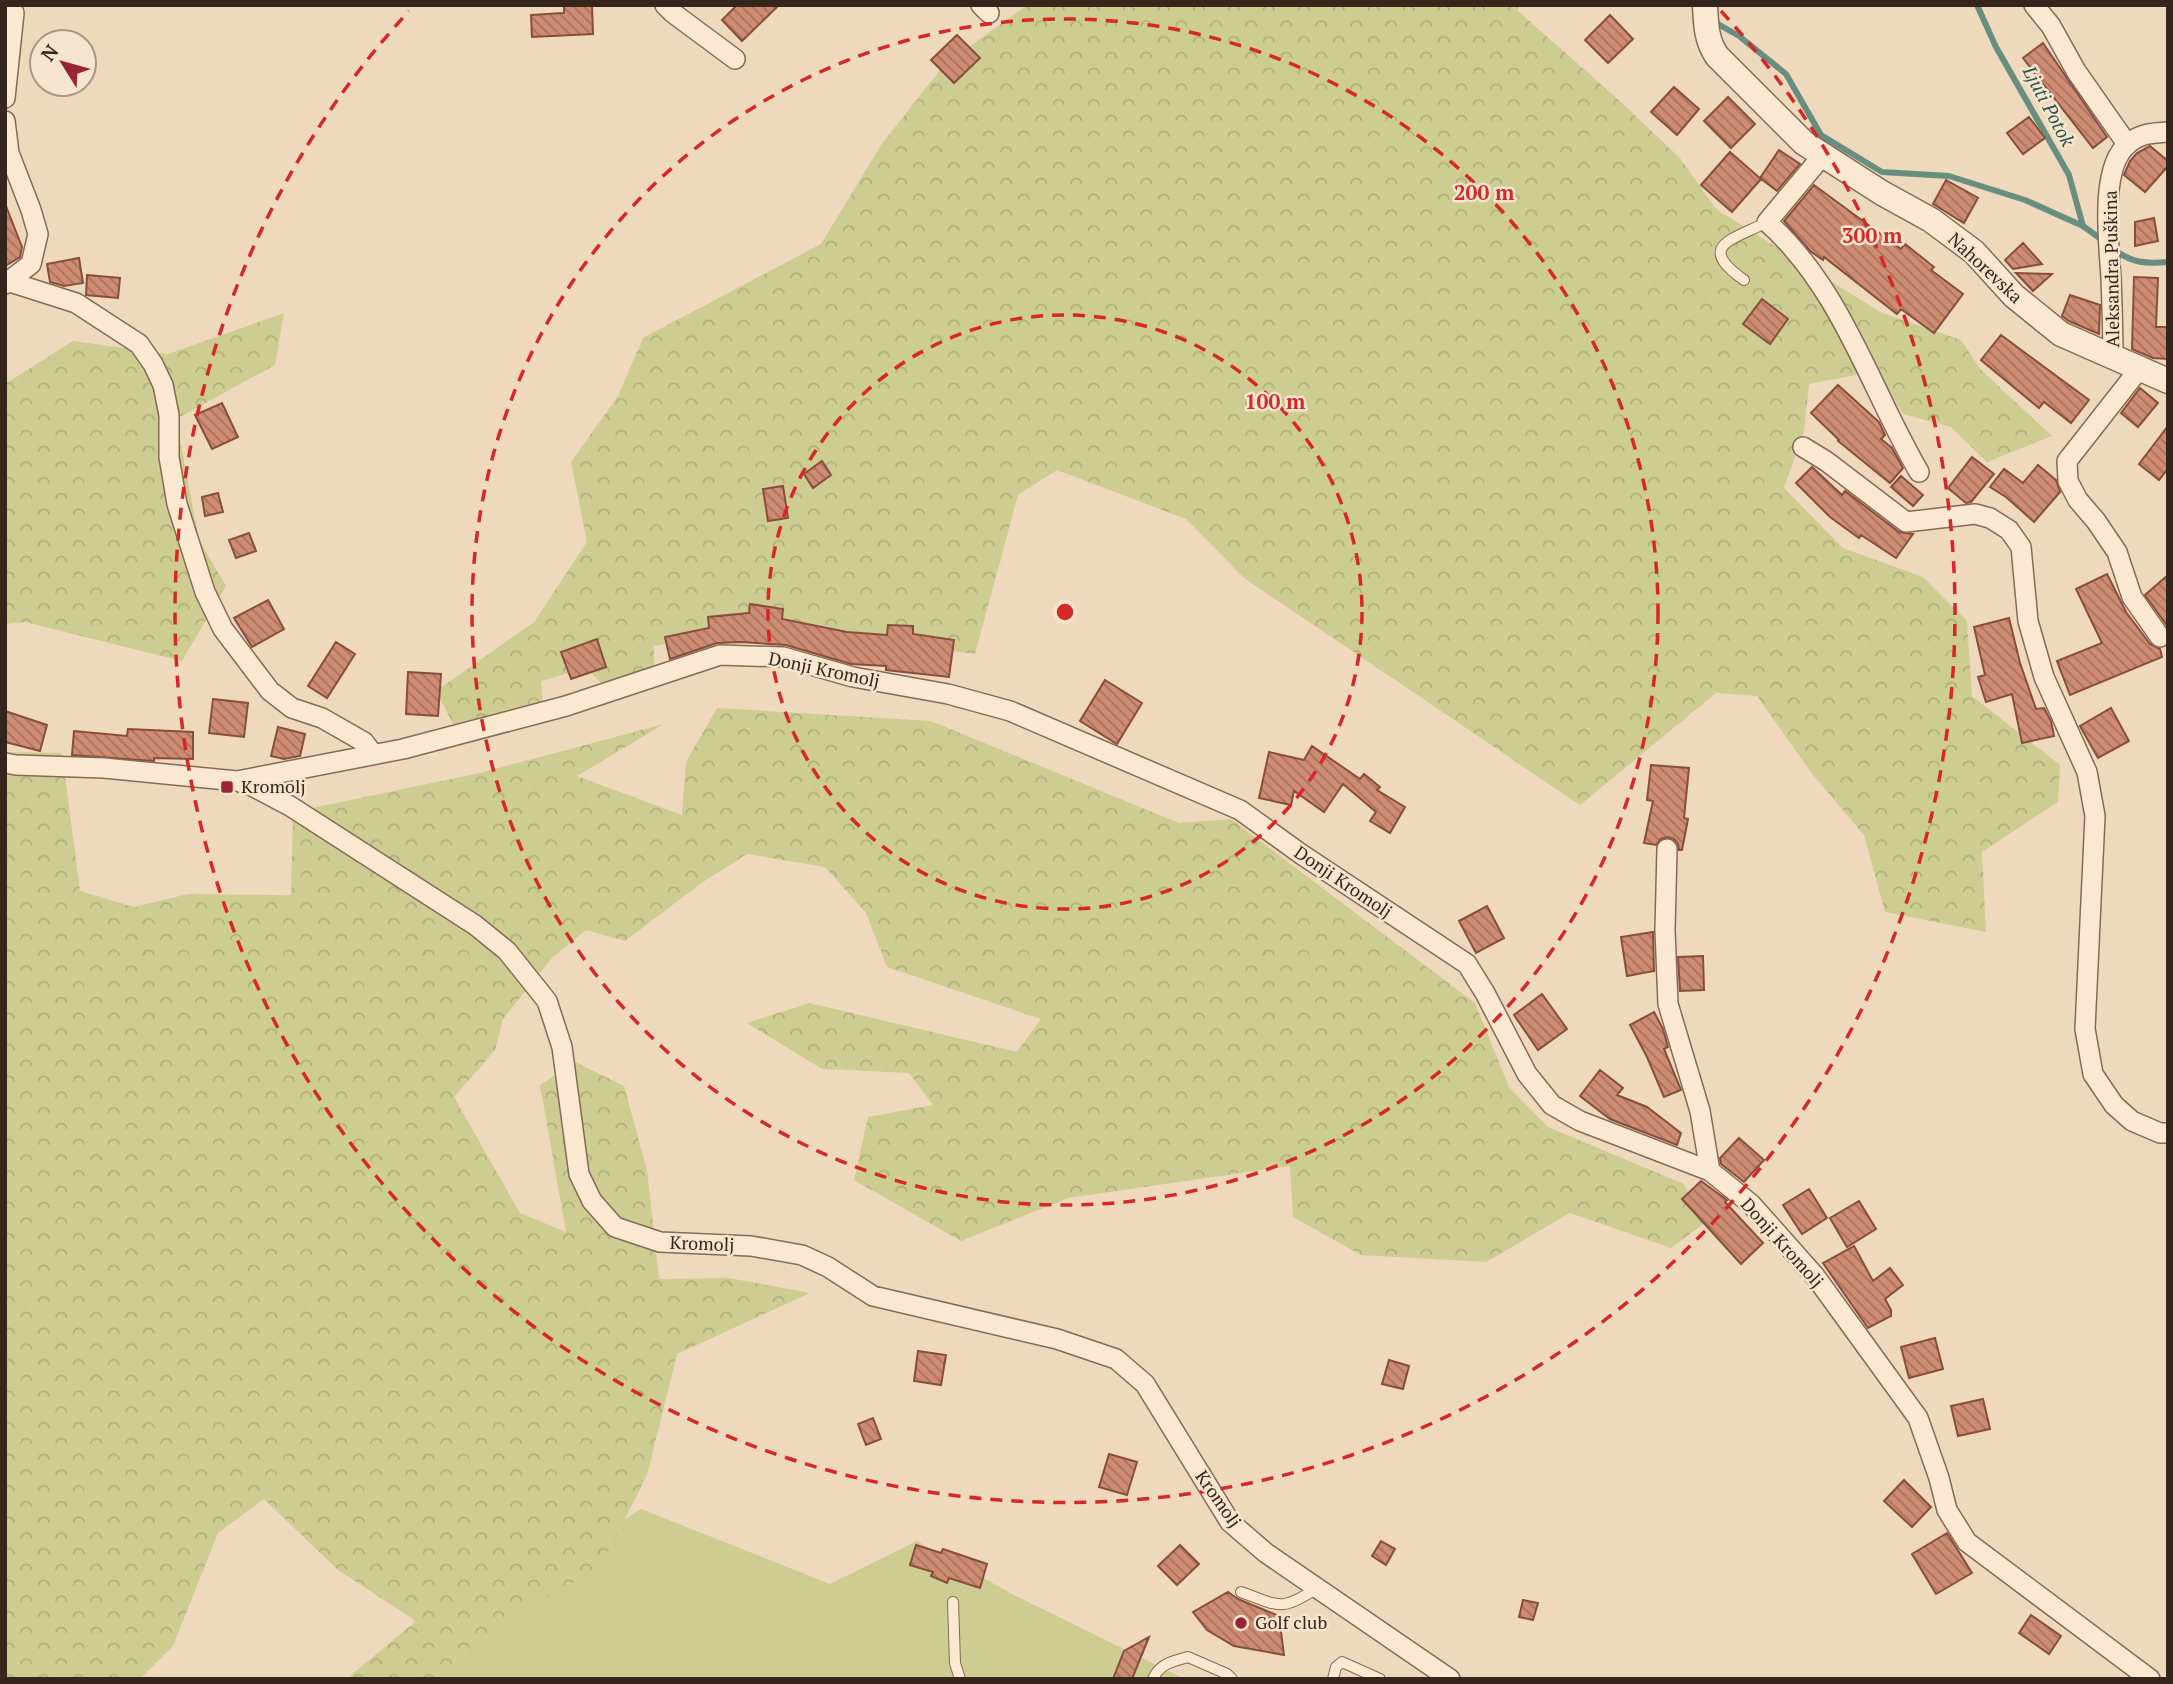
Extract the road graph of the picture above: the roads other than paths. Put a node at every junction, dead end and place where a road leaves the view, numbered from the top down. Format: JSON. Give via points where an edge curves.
{"nodes":[{"id":1,"x":665,"y":5,"type":"edge"},
{"id":2,"x":2034,"y":5,"type":"edge"},
{"id":3,"x":1705,"y":6,"type":"edge"},
{"id":4,"x":14,"y":13,"type":"dead end"},
{"id":5,"x":735,"y":59,"type":"dead end"},
{"id":6,"x":5,"y":98,"type":"edge"},
{"id":7,"x":5,"y":121,"type":"edge"},
{"id":8,"x":2168,"y":132,"type":"edge"},
{"id":9,"x":2127,"y":144,"type":"junction"},
{"id":10,"x":1823,"y":155,"type":"junction"},
{"id":11,"x":1767,"y":222,"type":"junction"},
{"id":12,"x":1744,"y":280,"type":"dead end"},
{"id":13,"x":7,"y":283,"type":"edge"},
{"id":14,"x":2113,"y":359,"type":"junction"},
{"id":15,"x":2140,"y":368,"type":"junction"},
{"id":16,"x":2168,"y":381,"type":"edge"},
{"id":17,"x":1803,"y":447,"type":"dead end"},
{"id":18,"x":1919,"y":472,"type":"dead end"},
{"id":19,"x":2161,"y":637,"type":"dead end"},
{"id":20,"x":373,"y":754,"type":"junction"},
{"id":21,"x":5,"y":763,"type":"edge"},
{"id":22,"x":237,"y":781,"type":"junction"},
{"id":23,"x":1667,"y":849,"type":"dead end"},
{"id":24,"x":2168,"y":1133,"type":"edge"},
{"id":25,"x":1710,"y":1171,"type":"junction"},
{"id":26,"x":1317,"y":1588,"type":"junction"},
{"id":27,"x":1241,"y":1592,"type":"dead end"},
{"id":28,"x":953,"y":1602,"type":"dead end"},
{"id":29,"x":960,"y":1679,"type":"edge"},
{"id":30,"x":1153,"y":1679,"type":"edge"},
{"id":31,"x":1232,"y":1679,"type":"edge"},
{"id":32,"x":1333,"y":1679,"type":"edge"},
{"id":33,"x":1380,"y":1679,"type":"edge"},
{"id":34,"x":1450,"y":1679,"type":"edge"},
{"id":35,"x":2150,"y":1679,"type":"edge"}],
"edges":[{"from":1,"to":5,"type":"street"},
{"from":2,"to":9,"type":"street"},
{"from":3,"to":10,"type":"street","name":"Nahorevska","via":[[1706,33],[1717,56],[1804,143]]},
{"from":4,"to":6,"type":"street"},
{"from":7,"to":13,"type":"street","via":[[9,153],[38,234],[31,264]]},
{"from":8,"to":9,"type":"street","via":[[2146,133]]},
{"from":9,"to":14,"type":"street","name":"Aleksandra Puškina","via":[[2108,191]]},
{"from":10,"to":11,"type":"street"},
{"from":10,"to":14,"type":"street","name":"Nahorevska","via":[[1931,219],[1974,252],[2014,296],[2061,334]]},
{"from":11,"to":12,"type":"lane","via":[[1724,243],[1719,252],[1720,259]]},
{"from":11,"to":18,"type":"street","via":[[1814,274],[1847,327]]},
{"from":13,"to":20,"type":"street","via":[[76,303],[139,344],[163,386],[177,504],[205,592],[223,629],[270,691],[292,708],[364,742]]},
{"from":14,"to":15,"type":"street","name":"Nahorevska"},
{"from":15,"to":16,"type":"street","name":"Nahorevska"},
{"from":15,"to":19,"type":"street","via":[[2067,461],[2068,481],[2117,552],[2132,597]]},
{"from":17,"to":24,"type":"street","via":[[1906,522],[1975,514],[2009,530],[2021,547],[2028,621],[2044,677],[2087,772],[2095,816],[2085,1029],[2093,1074],[2114,1105],[2132,1121]]},
{"from":20,"to":22,"type":"street","name":"Donji Kromolj"},
{"from":20,"to":25,"type":"street","name":"Donji Kromolj","via":[[566,706],[720,655],[783,657],[1010,711],[1240,810],[1467,964],[1527,1074],[1552,1105],[1580,1121]]},
{"from":21,"to":22,"type":"street","name":"Kromolj"},
{"from":22,"to":26,"type":"street","name":"Kromolj","via":[[290,806],[475,925],[507,951],[547,1001],[562,1048],[579,1174],[592,1201],[615,1227],[660,1242],[751,1246],[802,1255],[873,1296],[1057,1339],[1116,1359],[1145,1384],[1230,1522]]},
{"from":23,"to":25,"type":"street","via":[[1668,1003],[1700,1111]]},
{"from":25,"to":35,"type":"street","name":"Donji Kromolj","via":[[1751,1205],[1815,1276],[1918,1419],[1947,1510],[1966,1542]]},
{"from":26,"to":27,"type":"lane","via":[[1279,1606]]},
{"from":26,"to":34,"type":"street","name":"Kromolj"},
{"from":28,"to":29,"type":"lane","via":[[955,1663]]},
{"from":30,"to":31,"type":"lane","via":[[1168,1662],[1188,1657]]},
{"from":32,"to":33,"type":"lane","via":[[1342,1662]]}]}
